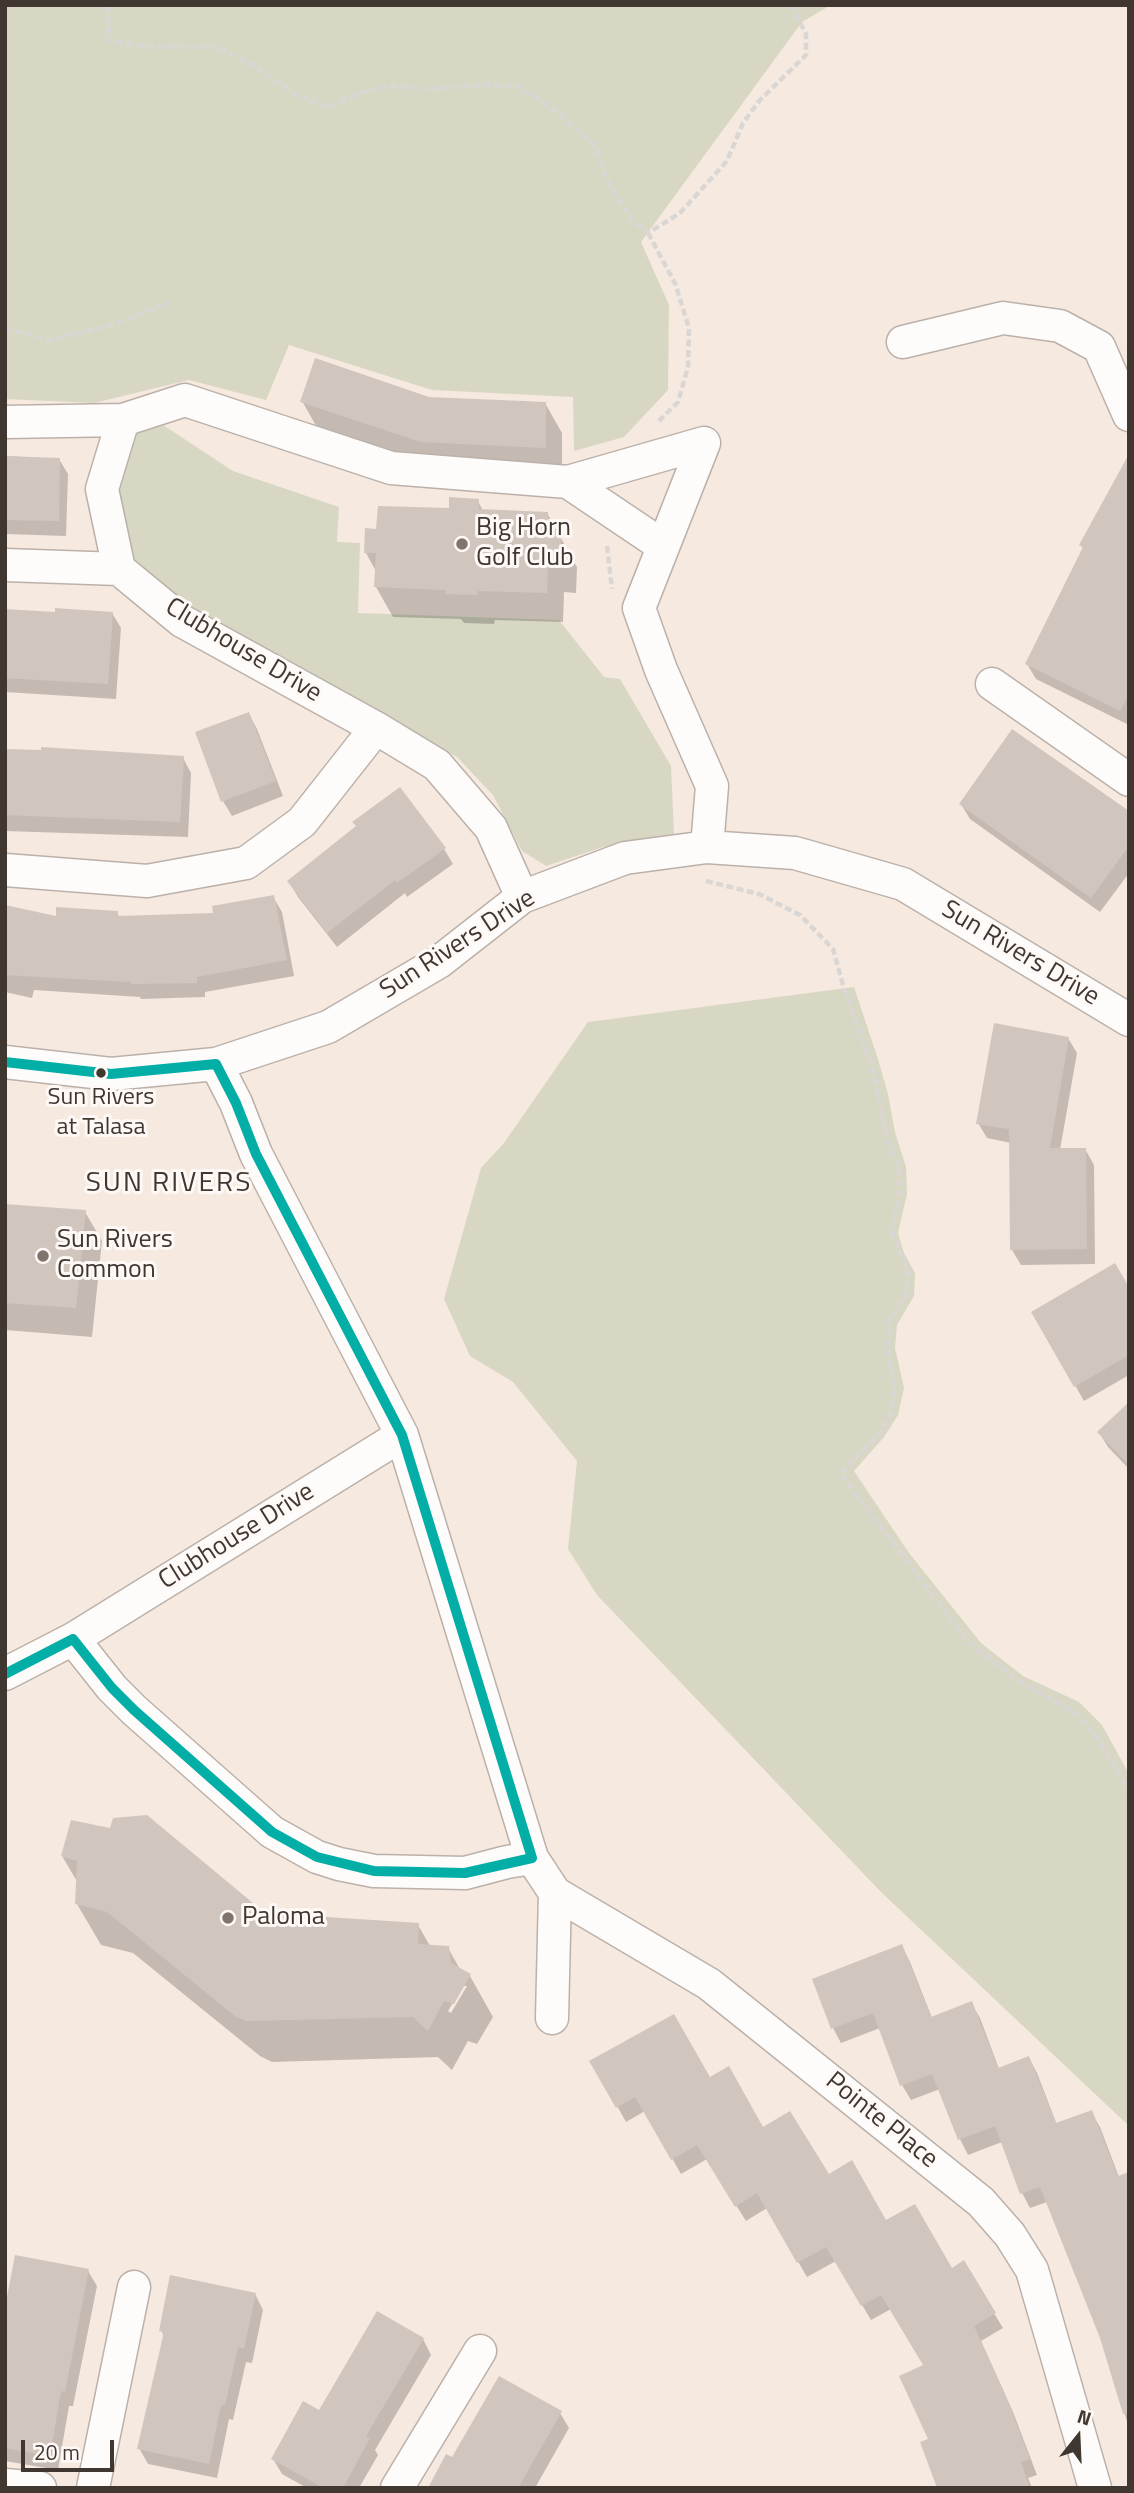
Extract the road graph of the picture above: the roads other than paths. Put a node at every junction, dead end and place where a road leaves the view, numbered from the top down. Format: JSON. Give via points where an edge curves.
{"nodes":[{"id":1,"x":903,"y":342,"type":"dead end"},
{"id":2,"x":1128,"y":415,"type":"edge"},
{"id":3,"x":123,"y":420,"type":"junction"},
{"id":4,"x":5,"y":422,"type":"edge"},
{"id":5,"x":568,"y":482,"type":"junction"},
{"id":6,"x":663,"y":546,"type":"junction"},
{"id":7,"x":5,"y":565,"type":"edge"},
{"id":8,"x":119,"y":569,"type":"junction"},
{"id":9,"x":992,"y":684,"type":"dead end"},
{"id":10,"x":376,"y":728,"type":"junction"},
{"id":11,"x":1129,"y":780,"type":"edge"},
{"id":12,"x":707,"y":847,"type":"junction"},
{"id":13,"x":5,"y":870,"type":"edge"},
{"id":14,"x":522,"y":897,"type":"junction"},
{"id":15,"x":1129,"y":1020,"type":"edge"},
{"id":16,"x":5,"y":1062,"type":"edge"},
{"id":17,"x":216,"y":1064,"type":"junction"},
{"id":18,"x":402,"y":1435,"type":"junction"},
{"id":19,"x":74,"y":1639,"type":"junction"},
{"id":20,"x":5,"y":1674,"type":"edge"},
{"id":21,"x":532,"y":1858,"type":"junction"},
{"id":22,"x":555,"y":1893,"type":"junction"},
{"id":23,"x":552,"y":2018,"type":"dead end"},
{"id":24,"x":134,"y":2287,"type":"dead end"},
{"id":25,"x":480,"y":2351,"type":"dead end"},
{"id":26,"x":5,"y":2485,"type":"edge"},
{"id":27,"x":40,"y":2488,"type":"edge"},
{"id":28,"x":93,"y":2488,"type":"edge"},
{"id":29,"x":397,"y":2488,"type":"edge"},
{"id":30,"x":1095,"y":2488,"type":"edge"}],
"edges":[{"from":1,"to":2,"type":"street","via":[[1003,318],[1060,326],[1099,347]]},
{"from":3,"to":4,"type":"street"},
{"from":3,"to":5,"type":"street","via":[[185,400],[391,468]]},
{"from":3,"to":8,"type":"street","via":[[102,489]]},
{"from":5,"to":6,"type":"street"},
{"from":5,"to":6,"type":"street","via":[[704,443]]},
{"from":6,"to":12,"type":"street","via":[[639,608],[712,786]]},
{"from":7,"to":8,"type":"street"},
{"from":8,"to":10,"type":"street","name":"Clubhouse Drive","via":[[182,621]]},
{"from":9,"to":11,"type":"street"},
{"from":10,"to":13,"type":"street","via":[[302,822],[246,863],[147,881]]},
{"from":10,"to":14,"type":"street","name":"Clubhouse Drive","via":[[438,765],[491,828]]},
{"from":12,"to":14,"type":"street","name":"Sun Rivers Drive","via":[[625,858]]},
{"from":12,"to":15,"type":"street","name":"Sun Rivers Drive","via":[[795,853],[903,884]]},
{"from":14,"to":17,"type":"street","name":"Sun Rivers Drive","via":[[439,962],[328,1027]]},
{"from":16,"to":17,"type":"street","name":"Sun Rivers Drive","via":[[111,1074]]},
{"from":17,"to":18,"type":"street","name":"Pointe Place","via":[[256,1154]]},
{"from":18,"to":19,"type":"street","name":"Clubhouse Drive"},
{"from":18,"to":21,"type":"street","name":"Pointe Place"},
{"from":19,"to":20,"type":"street","name":"Clubhouse Drive"},
{"from":19,"to":21,"type":"street","via":[[134,1710],[272,1832],[297,1847],[339,1864],[374,1871],[464,1873]]},
{"from":21,"to":22,"type":"street","name":"Pointe Place"},
{"from":22,"to":23,"type":"street"},
{"from":22,"to":30,"type":"street","name":"Pointe Place","via":[[709,1984],[981,2202],[1032,2270]]},
{"from":24,"to":28,"type":"street"},
{"from":25,"to":29,"type":"street"},
{"from":26,"to":27,"type":"street"}]}
